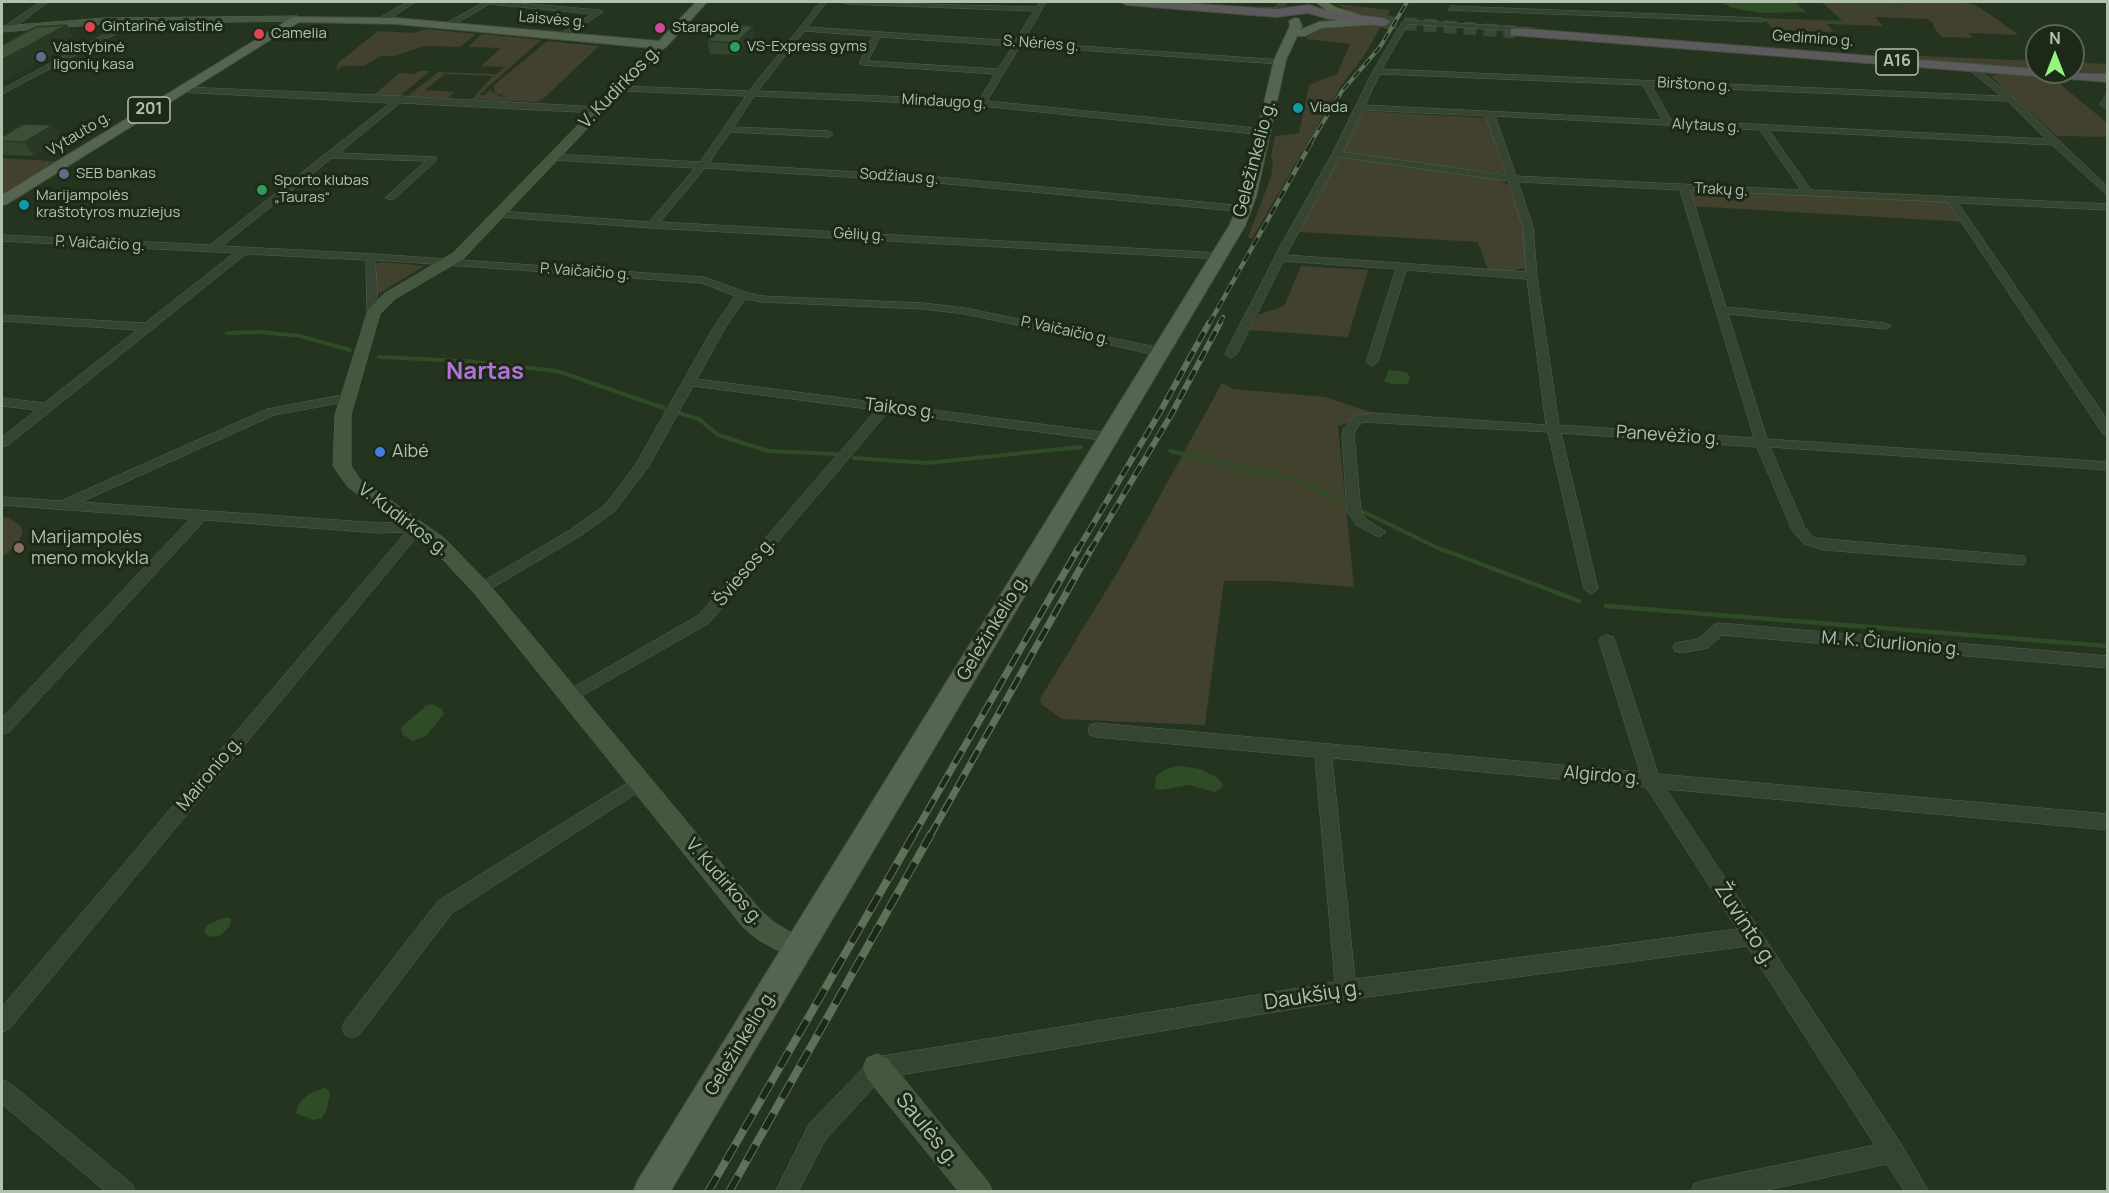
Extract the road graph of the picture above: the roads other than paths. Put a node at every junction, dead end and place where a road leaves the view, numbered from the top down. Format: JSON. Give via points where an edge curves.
{"nodes":[{"id":1,"x":44,"y":2,"type":"edge"},
{"id":2,"x":411,"y":2,"type":"edge"},
{"id":3,"x":488,"y":2,"type":"edge"},
{"id":4,"x":702,"y":2,"type":"edge"},
{"id":5,"x":823,"y":2,"type":"edge"},
{"id":6,"x":847,"y":2,"type":"edge"},
{"id":7,"x":1127,"y":2,"type":"edge"},
{"id":8,"x":1150,"y":2,"type":"edge"},
{"id":9,"x":1205,"y":3,"type":"edge"},
{"id":10,"x":1318,"y":4,"type":"edge"},
{"id":11,"x":1041,"y":5,"type":"edge"},
{"id":12,"x":1304,"y":5,"type":"edge"},
{"id":13,"x":1452,"y":5,"type":"edge"},
{"id":14,"x":1290,"y":13,"type":"edge"},
{"id":15,"x":1328,"y":17,"type":"junction"},
{"id":16,"x":297,"y":19,"type":"junction"},
{"id":17,"x":381,"y":20,"type":"junction"},
{"id":18,"x":1761,"y":20,"type":"dead end"},
{"id":19,"x":136,"y":21,"type":"junction"},
{"id":20,"x":1378,"y":21,"type":"junction"},
{"id":21,"x":1313,"y":23,"type":"junction"},
{"id":22,"x":447,"y":25,"type":"junction"},
{"id":23,"x":1443,"y":26,"type":"junction"},
{"id":24,"x":5,"y":28,"type":"edge"},
{"id":25,"x":803,"y":29,"type":"junction"},
{"id":26,"x":1515,"y":32,"type":"tunnel mouth"},
{"id":27,"x":878,"y":33,"type":"junction"},
{"id":28,"x":1301,"y":34,"type":"junction"},
{"id":29,"x":563,"y":36,"type":"junction"},
{"id":30,"x":1019,"y":42,"type":"junction"},
{"id":31,"x":1687,"y":46,"type":"junction"},
{"id":32,"x":660,"y":48,"type":"junction"},
{"id":33,"x":1283,"y":53,"type":"junction"},
{"id":34,"x":1971,"y":68,"type":"junction"},
{"id":35,"x":1377,"y":70,"type":"junction"},
{"id":36,"x":1002,"y":72,"type":"junction"},
{"id":37,"x":2108,"y":78,"type":"edge"},
{"id":38,"x":1646,"y":83,"type":"junction"},
{"id":39,"x":623,"y":88,"type":"junction"},
{"id":40,"x":182,"y":90,"type":"junction"},
{"id":41,"x":2,"y":92,"type":"edge"},
{"id":42,"x":752,"y":93,"type":"junction"},
{"id":43,"x":400,"y":99,"type":"junction"},
{"id":44,"x":2010,"y":99,"type":"junction"},
{"id":45,"x":982,"y":104,"type":"junction"},
{"id":46,"x":1360,"y":107,"type":"junction"},
{"id":47,"x":598,"y":110,"type":"junction"},
{"id":48,"x":1490,"y":115,"type":"junction"},
{"id":49,"x":1669,"y":124,"type":"junction"},
{"id":50,"x":1763,"y":128,"type":"junction"},
{"id":51,"x":728,"y":129,"type":"junction"},
{"id":52,"x":1265,"y":132,"type":"junction"},
{"id":53,"x":829,"y":134,"type":"dead end"},
{"id":54,"x":2054,"y":142,"type":"junction"},
{"id":55,"x":1337,"y":154,"type":"junction"},
{"id":56,"x":330,"y":155,"type":"junction"},
{"id":57,"x":552,"y":157,"type":"junction"},
{"id":58,"x":701,"y":166,"type":"junction"},
{"id":59,"x":1511,"y":179,"type":"junction"},
{"id":60,"x":1684,"y":188,"type":"junction"},
{"id":61,"x":2108,"y":193,"type":"edge"},
{"id":62,"x":1809,"y":194,"type":"junction"},
{"id":63,"x":390,"y":198,"type":"dead end"},
{"id":64,"x":2,"y":201,"type":"edge"},
{"id":65,"x":1952,"y":201,"type":"junction"},
{"id":66,"x":2108,"y":207,"type":"edge"},
{"id":67,"x":1245,"y":209,"type":"junction"},
{"id":68,"x":499,"y":214,"type":"junction"},
{"id":69,"x":652,"y":225,"type":"junction"},
{"id":70,"x":2,"y":238,"type":"edge"},
{"id":71,"x":211,"y":250,"type":"junction"},
{"id":72,"x":242,"y":252,"type":"junction"},
{"id":73,"x":1220,"y":256,"type":"junction"},
{"id":74,"x":375,"y":257,"type":"junction"},
{"id":75,"x":1281,"y":258,"type":"junction"},
{"id":76,"x":448,"y":262,"type":"junction"},
{"id":77,"x":1402,"y":267,"type":"junction"},
{"id":78,"x":1532,"y":276,"type":"junction"},
{"id":79,"x":742,"y":295,"type":"junction"},
{"id":80,"x":379,"y":302,"type":"junction"},
{"id":81,"x":1721,"y":310,"type":"junction"},
{"id":82,"x":2,"y":318,"type":"edge"},
{"id":83,"x":1885,"y":326,"type":"dead end"},
{"id":84,"x":147,"y":327,"type":"junction"},
{"id":85,"x":1161,"y":352,"type":"junction"},
{"id":86,"x":1231,"y":354,"type":"dead end"},
{"id":87,"x":1372,"y":362,"type":"dead end"},
{"id":88,"x":690,"y":382,"type":"junction"},
{"id":89,"x":347,"y":398,"type":"junction"},
{"id":90,"x":2,"y":402,"type":"edge"},
{"id":91,"x":47,"y":407,"type":"junction"},
{"id":92,"x":885,"y":407,"type":"junction"},
{"id":93,"x":1553,"y":428,"type":"junction"},
{"id":94,"x":2108,"y":431,"type":"edge"},
{"id":95,"x":1109,"y":437,"type":"junction"},
{"id":96,"x":2,"y":443,"type":"edge"},
{"id":97,"x":1762,"y":443,"type":"junction"},
{"id":98,"x":2108,"y":466,"type":"edge"},
{"id":99,"x":2,"y":501,"type":"edge"},
{"id":100,"x":60,"y":506,"type":"junction"},
{"id":101,"x":201,"y":516,"type":"junction"},
{"id":102,"x":418,"y":527,"type":"junction"},
{"id":103,"x":1379,"y":532,"type":"dead end"},
{"id":104,"x":2019,"y":560,"type":"dead end"},
{"id":105,"x":482,"y":589,"type":"junction"},
{"id":106,"x":1591,"y":589,"type":"dead end"},
{"id":107,"x":1607,"y":641,"type":"dead end"},
{"id":108,"x":1681,"y":647,"type":"dead end"},
{"id":109,"x":2108,"y":662,"type":"edge"},
{"id":110,"x":571,"y":696,"type":"junction"},
{"id":111,"x":3,"y":727,"type":"edge"},
{"id":112,"x":1096,"y":730,"type":"dead end"},
{"id":113,"x":1323,"y":751,"type":"junction"},
{"id":114,"x":1651,"y":780,"type":"junction"},
{"id":115,"x":640,"y":782,"type":"junction"},
{"id":116,"x":2108,"y":822,"type":"edge"},
{"id":117,"x":1752,"y":936,"type":"junction"},
{"id":118,"x":798,"y":950,"type":"junction"},
{"id":119,"x":1346,"y":990,"type":"junction"},
{"id":120,"x":2,"y":1022,"type":"edge"},
{"id":121,"x":352,"y":1028,"type":"dead end"},
{"id":122,"x":877,"y":1068,"type":"junction"},
{"id":123,"x":2,"y":1091,"type":"edge"},
{"id":124,"x":1893,"y":1152,"type":"junction"},
{"id":125,"x":124,"y":1191,"type":"edge"},
{"id":126,"x":650,"y":1191,"type":"edge"},
{"id":127,"x":786,"y":1191,"type":"edge"},
{"id":128,"x":978,"y":1191,"type":"edge"},
{"id":129,"x":1702,"y":1191,"type":"edge"},
{"id":130,"x":1918,"y":1191,"type":"edge"}],
"edges":[{"from":1,"to":24,"type":"street"},
{"from":2,"to":17,"type":"street"},
{"from":3,"to":22,"type":"street"},
{"from":3,"to":29,"type":"street","via":[[599,12]]},
{"from":4,"to":32,"type":"main road","name":"V. Kudirkos g."},
{"from":5,"to":25,"type":"street"},
{"from":6,"to":11,"type":"street"},
{"from":7,"to":8,"type":"highway"},
{"from":8,"to":9,"type":"street"},
{"from":8,"to":14,"type":"highway"},
{"from":9,"to":14,"type":"street"},
{"from":10,"to":12,"type":"highway"},
{"from":10,"to":15,"type":"highway"},
{"from":10,"to":20,"type":"main road"},
{"from":11,"to":30,"type":"street"},
{"from":12,"to":14,"type":"highway"},
{"from":13,"to":18,"type":"street"},
{"from":13,"to":23,"type":"street"},
{"from":14,"to":21,"type":"highway"},
{"from":14,"to":33,"type":"main road","name":"Geležinkelio g.","via":[[1296,26]]},
{"from":15,"to":20,"type":"highway"},
{"from":15,"to":21,"type":"highway"},
{"from":16,"to":17,"type":"main road","name":"Laisvės g."},
{"from":16,"to":19,"type":"main road"},
{"from":16,"to":40,"type":"main road","name":"Vytauto g.","number":"201"},
{"from":17,"to":22,"type":"main road","name":"Laisvės g."},
{"from":19,"to":24,"type":"main road"},
{"from":19,"to":41,"type":"street"},
{"from":20,"to":28,"type":"main road","via":[[1319,25]]},
{"from":21,"to":28,"type":"main road"},
{"from":22,"to":29,"type":"main road","name":"Laisvės g."},
{"from":23,"to":31,"type":"street"},
{"from":23,"to":35,"type":"street","via":[[1404,24]]},
{"from":25,"to":27,"type":"street","name":"S. Nėries g."},
{"from":25,"to":42,"type":"street"},
{"from":26,"to":31,"type":"highway","name":"Gedimino g.","number":"A16"},
{"from":27,"to":30,"type":"street","name":"S. Nėries g."},
{"from":27,"to":36,"type":"street","via":[[863,63]]},
{"from":28,"to":33,"type":"main road"},
{"from":29,"to":32,"type":"main road","name":"Laisvės g."},
{"from":30,"to":33,"type":"street","name":"S. Nėries g."},
{"from":30,"to":36,"type":"street"},
{"from":31,"to":34,"type":"highway","name":"Gedimino g.","number":"A16"},
{"from":32,"to":39,"type":"main road","name":"V. Kudirkos g."},
{"from":33,"to":52,"type":"main road","name":"Geležinkelio g."},
{"from":34,"to":37,"type":"highway","name":"Gedimino g.","number":"A16"},
{"from":34,"to":44,"type":"street"},
{"from":35,"to":38,"type":"street","name":"Birštono g."},
{"from":35,"to":46,"type":"street"},
{"from":36,"to":45,"type":"street"},
{"from":38,"to":44,"type":"street","name":"Birštono g."},
{"from":38,"to":49,"type":"street"},
{"from":39,"to":42,"type":"street","name":"Mindaugo g."},
{"from":39,"to":47,"type":"main road","name":"V. Kudirkos g."},
{"from":40,"to":43,"type":"street"},
{"from":40,"to":64,"type":"main road","name":"Vytauto g.","number":"201"},
{"from":42,"to":45,"type":"street","name":"Mindaugo g."},
{"from":42,"to":51,"type":"street"},
{"from":43,"to":47,"type":"street"},
{"from":43,"to":56,"type":"street"},
{"from":44,"to":54,"type":"street"},
{"from":45,"to":52,"type":"street","name":"Mindaugo g."},
{"from":46,"to":48,"type":"street","name":"Alytaus g."},
{"from":46,"to":55,"type":"street"},
{"from":47,"to":57,"type":"main road","name":"V. Kudirkos g."},
{"from":48,"to":49,"type":"street","name":"Alytaus g."},
{"from":48,"to":59,"type":"street"},
{"from":49,"to":50,"type":"street","name":"Alytaus g."},
{"from":50,"to":54,"type":"street","name":"Alytaus g."},
{"from":50,"to":62,"type":"street"},
{"from":51,"to":53,"type":"street"},
{"from":51,"to":58,"type":"street"},
{"from":52,"to":67,"type":"main road","name":"Geležinkelio g."},
{"from":54,"to":61,"type":"street"},
{"from":55,"to":59,"type":"street","name":"Trakų g."},
{"from":55,"to":75,"type":"street"},
{"from":56,"to":63,"type":"street","via":[[433,159]]},
{"from":56,"to":71,"type":"street"},
{"from":57,"to":58,"type":"street","name":"Sodžiaus g."},
{"from":57,"to":68,"type":"main road","name":"V. Kudirkos g."},
{"from":58,"to":67,"type":"street","name":"Sodžiaus g.","via":[[938,180]]},
{"from":58,"to":69,"type":"street"},
{"from":59,"to":60,"type":"street","name":"Trakų g."},
{"from":59,"to":78,"type":"street","via":[[1528,227]]},
{"from":60,"to":62,"type":"street","name":"Trakų g."},
{"from":60,"to":81,"type":"street"},
{"from":62,"to":65,"type":"street","name":"Trakų g."},
{"from":65,"to":66,"type":"street","name":"Trakų g."},
{"from":65,"to":94,"type":"street"},
{"from":67,"to":73,"type":"main road","name":"Geležinkelio g."},
{"from":68,"to":69,"type":"street","name":"Gėlių g."},
{"from":68,"to":76,"type":"main road","name":"V. Kudirkos g."},
{"from":69,"to":73,"type":"street","name":"Gėlių g."},
{"from":70,"to":71,"type":"street","name":"P. Vaičaičio g."},
{"from":71,"to":72,"type":"street","name":"P. Vaičaičio g."},
{"from":72,"to":74,"type":"street","name":"P. Vaičaičio g."},
{"from":72,"to":84,"type":"street"},
{"from":73,"to":85,"type":"main road","name":"Geležinkelio g."},
{"from":74,"to":76,"type":"street","name":"P. Vaičaičio g."},
{"from":74,"to":80,"type":"street","via":[[370,261]]},
{"from":75,"to":77,"type":"street"},
{"from":75,"to":86,"type":"street"},
{"from":76,"to":79,"type":"street","name":"P. Vaičaičio g.","via":[[704,280]]},
{"from":76,"to":80,"type":"main road","name":"V. Kudirkos g."},
{"from":77,"to":78,"type":"street"},
{"from":77,"to":87,"type":"street"},
{"from":78,"to":93,"type":"street"},
{"from":79,"to":85,"type":"street","name":"P. Vaičaičio g.","via":[[946,308]]},
{"from":79,"to":88,"type":"street"},
{"from":80,"to":89,"type":"main road","name":"V. Kudirkos g."},
{"from":81,"to":83,"type":"street"},
{"from":81,"to":97,"type":"street"},
{"from":82,"to":84,"type":"street"},
{"from":84,"to":91,"type":"street"},
{"from":85,"to":95,"type":"main road","name":"Geležinkelio g."},
{"from":88,"to":92,"type":"street","name":"Taikos g."},
{"from":88,"to":105,"type":"street","via":[[642,465],[610,508]]},
{"from":89,"to":100,"type":"street","via":[[271,412]]},
{"from":89,"to":102,"type":"main road","name":"V. Kudirkos g.","via":[[342,466],[354,483]]},
{"from":90,"to":91,"type":"street"},
{"from":91,"to":96,"type":"street"},
{"from":92,"to":95,"type":"street","name":"Taikos g."},
{"from":92,"to":110,"type":"street","name":"Šviesos g.","via":[[704,620]]},
{"from":93,"to":97,"type":"street","name":"Panevėžio g."},
{"from":93,"to":103,"type":"street","name":"Panevėžio g.","via":[[1359,418],[1348,436],[1354,512],[1361,522]]},
{"from":93,"to":106,"type":"street"},
{"from":95,"to":118,"type":"main road","name":"Geležinkelio g."},
{"from":97,"to":98,"type":"street","name":"Panevėžio g."},
{"from":97,"to":104,"type":"street","via":[[1798,530],[1809,540],[1823,545]]},
{"from":99,"to":100,"type":"street"},
{"from":100,"to":101,"type":"street"},
{"from":101,"to":102,"type":"street"},
{"from":101,"to":111,"type":"street"},
{"from":102,"to":105,"type":"main road","name":"V. Kudirkos g."},
{"from":102,"to":120,"type":"street","name":"Maironio g."},
{"from":105,"to":110,"type":"main road","name":"V. Kudirkos g."},
{"from":107,"to":114,"type":"street","name":"Žuvinto g."},
{"from":108,"to":109,"type":"street","name":"M. K. Čiurlionio g.","via":[[1702,644],[1719,629]]},
{"from":110,"to":115,"type":"main road","name":"V. Kudirkos g."},
{"from":112,"to":113,"type":"street","name":"Algirdo g."},
{"from":113,"to":114,"type":"street","name":"Algirdo g."},
{"from":113,"to":119,"type":"street"},
{"from":114,"to":116,"type":"street","name":"Algirdo g."},
{"from":114,"to":117,"type":"street","name":"Žuvinto g."},
{"from":115,"to":118,"type":"main road","name":"V. Kudirkos g.","via":[[752,919]]},
{"from":115,"to":121,"type":"street","via":[[446,907]]},
{"from":117,"to":119,"type":"street","name":"Daukšių g."},
{"from":117,"to":124,"type":"street","name":"Žuvinto g."},
{"from":118,"to":126,"type":"main road","name":"Geležinkelio g."},
{"from":119,"to":122,"type":"street","name":"Daukšių g."},
{"from":122,"to":127,"type":"street","via":[[817,1132]]},
{"from":122,"to":128,"type":"main road","name":"Saulės g."},
{"from":123,"to":125,"type":"street"},
{"from":124,"to":129,"type":"street"},
{"from":124,"to":130,"type":"street","name":"Žuvinto g."}]}
